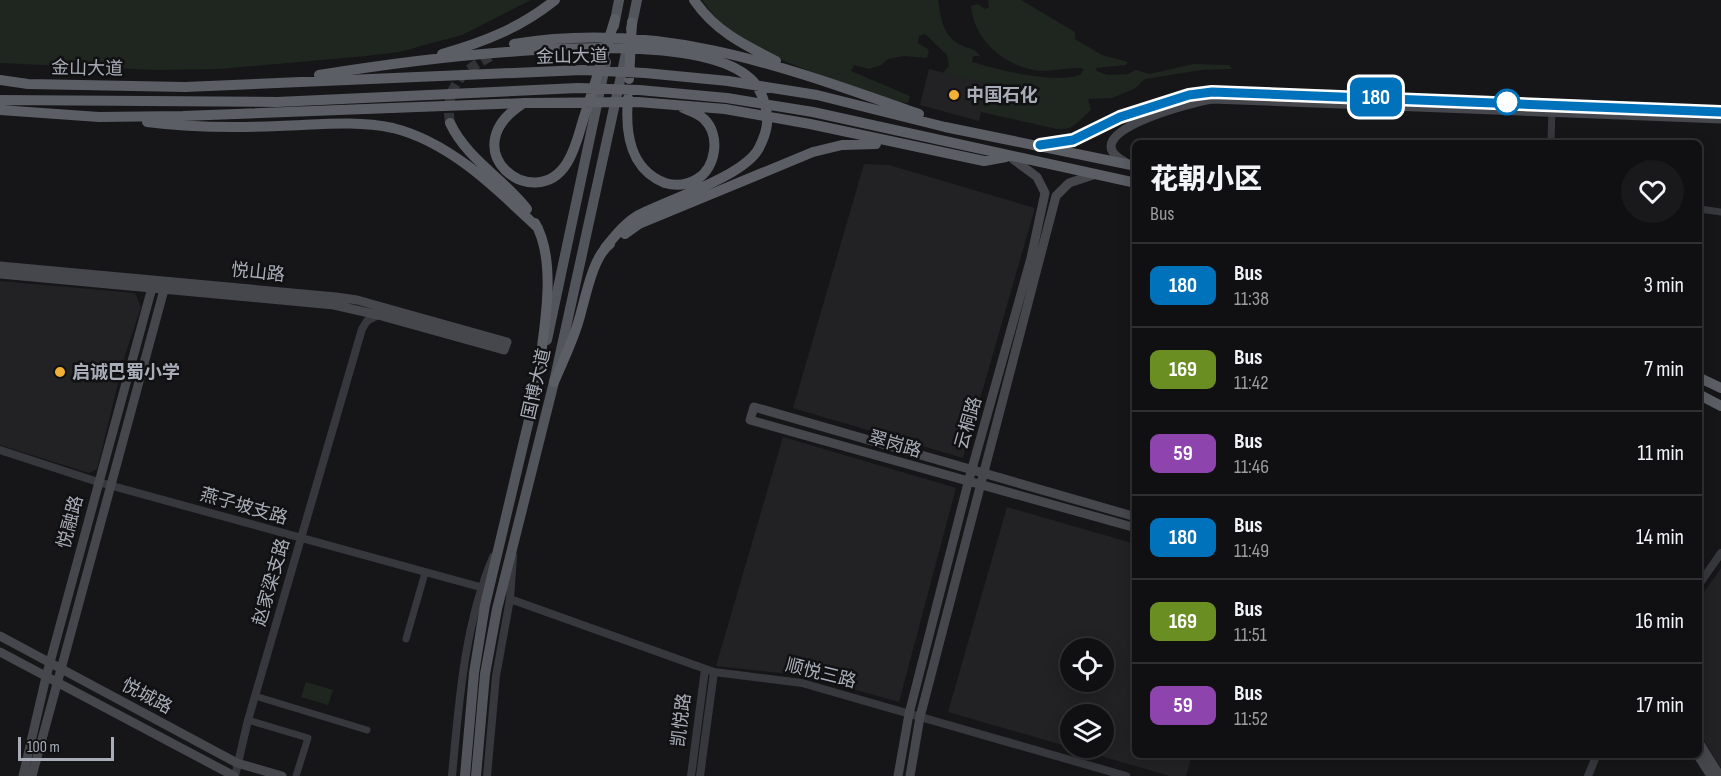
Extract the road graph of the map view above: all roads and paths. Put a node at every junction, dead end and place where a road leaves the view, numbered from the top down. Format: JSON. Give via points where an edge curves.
{"nodes":[{"id":1,"x":555,"y":0,"type":"edge"},
{"id":2,"x":619,"y":0,"type":"edge"},
{"id":3,"x":637,"y":0,"type":"edge"},
{"id":4,"x":694,"y":0,"type":"edge"},
{"id":5,"x":615,"y":19,"type":"junction"},
{"id":6,"x":632,"y":22,"type":"junction"},
{"id":7,"x":587,"y":42,"type":"junction"},
{"id":8,"x":514,"y":44,"type":"dead end"},
{"id":9,"x":650,"y":44,"type":"junction"},
{"id":10,"x":418,"y":61,"type":"junction"},
{"id":11,"x":793,"y":70,"type":"junction"},
{"id":12,"x":0,"y":80,"type":"edge"},
{"id":13,"x":276,"y":83,"type":"junction"},
{"id":14,"x":0,"y":100,"type":"edge"},
{"id":15,"x":526,"y":102,"type":"junction"},
{"id":16,"x":675,"y":105,"type":"junction"},
{"id":17,"x":1552,"y":107,"type":"junction"},
{"id":18,"x":0,"y":110,"type":"edge"},
{"id":19,"x":1721,"y":112,"type":"edge"},
{"id":20,"x":99,"y":117,"type":"junction"},
{"id":21,"x":1721,"y":118,"type":"edge"},
{"id":22,"x":450,"y":123,"type":"tunnel mouth"},
{"id":23,"x":966,"y":131,"type":"junction"},
{"id":24,"x":1551,"y":140,"type":"edge"},
{"id":25,"x":889,"y":143,"type":"junction"},
{"id":26,"x":1040,"y":145,"type":"junction"},
{"id":27,"x":1009,"y":156,"type":"junction"},
{"id":28,"x":1132,"y":165,"type":"edge"},
{"id":29,"x":1132,"y":166,"type":"edge"},
{"id":30,"x":1096,"y":174,"type":"junction"},
{"id":31,"x":1132,"y":182,"type":"edge"},
{"id":32,"x":1702,"y":209,"type":"edge"},
{"id":33,"x":1721,"y":212,"type":"edge"},
{"id":34,"x":538,"y":228,"type":"junction"},
{"id":35,"x":605,"y":248,"type":"junction"},
{"id":36,"x":0,"y":266,"type":"edge"},
{"id":37,"x":0,"y":274,"type":"edge"},
{"id":38,"x":154,"y":283,"type":"junction"},
{"id":39,"x":165,"y":284,"type":"junction"},
{"id":40,"x":355,"y":309,"type":"junction"},
{"id":41,"x":378,"y":315,"type":"junction"},
{"id":42,"x":362,"y":329,"type":"junction"},
{"id":43,"x":1704,"y":380,"type":"edge"},
{"id":44,"x":554,"y":382,"type":"junction"},
{"id":45,"x":1721,"y":388,"type":"edge"},
{"id":46,"x":536,"y":391,"type":"junction"},
{"id":47,"x":1702,"y":397,"type":"edge"},
{"id":48,"x":1721,"y":407,"type":"edge"},
{"id":49,"x":0,"y":450,"type":"edge"},
{"id":50,"x":972,"y":470,"type":"junction"},
{"id":51,"x":982,"y":473,"type":"junction"},
{"id":52,"x":98,"y":482,"type":"junction"},
{"id":53,"x":968,"y":483,"type":"junction"},
{"id":54,"x":110,"y":485,"type":"junction"},
{"id":55,"x":979,"y":486,"type":"junction"},
{"id":56,"x":1132,"y":516,"type":"edge"},
{"id":57,"x":1132,"y":527,"type":"edge"},
{"id":58,"x":501,"y":537,"type":"junction"},
{"id":59,"x":300,"y":539,"type":"junction"},
{"id":60,"x":513,"y":542,"type":"junction"},
{"id":61,"x":1721,"y":553,"type":"edge"},
{"id":62,"x":425,"y":573,"type":"junction"},
{"id":63,"x":1702,"y":580,"type":"edge"},
{"id":64,"x":480,"y":587,"type":"junction"},
{"id":65,"x":510,"y":599,"type":"junction"},
{"id":66,"x":0,"y":636,"type":"edge"},
{"id":67,"x":406,"y":639,"type":"dead end"},
{"id":68,"x":0,"y":652,"type":"edge"},
{"id":69,"x":50,"y":662,"type":"junction"},
{"id":70,"x":61,"y":668,"type":"junction"},
{"id":71,"x":705,"y":669,"type":"junction"},
{"id":72,"x":714,"y":672,"type":"junction"},
{"id":73,"x":479,"y":674,"type":"junction"},
{"id":74,"x":46,"y":677,"type":"junction"},
{"id":75,"x":56,"y":682,"type":"junction"},
{"id":76,"x":255,"y":696,"type":"junction"},
{"id":77,"x":909,"y":714,"type":"junction"},
{"id":78,"x":920,"y":717,"type":"junction"},
{"id":79,"x":248,"y":720,"type":"junction"},
{"id":80,"x":367,"y":730,"type":"dead end"},
{"id":81,"x":1702,"y":747,"type":"edge"},
{"id":82,"x":1595,"y":758,"type":"edge"},
{"id":83,"x":1700,"y":758,"type":"edge"},
{"id":84,"x":237,"y":763,"type":"junction"},
{"id":85,"x":23,"y":776,"type":"edge"},
{"id":86,"x":32,"y":776,"type":"edge"},
{"id":87,"x":234,"y":776,"type":"edge"},
{"id":88,"x":282,"y":776,"type":"edge"},
{"id":89,"x":296,"y":776,"type":"edge"},
{"id":90,"x":452,"y":776,"type":"edge"},
{"id":91,"x":465,"y":776,"type":"edge"},
{"id":92,"x":476,"y":776,"type":"edge"},
{"id":93,"x":487,"y":776,"type":"edge"},
{"id":94,"x":691,"y":776,"type":"edge"},
{"id":95,"x":700,"y":776,"type":"edge"},
{"id":96,"x":898,"y":776,"type":"edge"},
{"id":97,"x":910,"y":776,"type":"edge"},
{"id":98,"x":1126,"y":776,"type":"edge"},
{"id":99,"x":1588,"y":776,"type":"edge"},
{"id":100,"x":1711,"y":776,"type":"edge"},
{"id":101,"x":1720,"y":776,"type":"edge"}],
"edges":[{"from":1,"to":10,"type":"highway","via":[[487,41]]},
{"from":2,"to":5,"type":"main road","name":"国博大道"},
{"from":3,"to":6,"type":"main road","name":"国博大道"},
{"from":4,"to":11,"type":"highway","via":[[728,37]]},
{"from":5,"to":15,"type":"highway","via":[[574,150],[559,172],[547,180],[531,183],[517,180],[505,171],[493,145],[501,122]]},
{"from":5,"to":46,"type":"main road","name":"国博大道"},
{"from":6,"to":16,"type":"highway","via":[[626,115],[633,153],[654,179],[670,185],[697,179],[707,171],[715,142],[704,118]]},
{"from":6,"to":44,"type":"main road","name":"国博大道"},
{"from":7,"to":8,"type":"highway"},
{"from":7,"to":9,"type":"highway"},
{"from":7,"to":10,"type":"highway"},
{"from":9,"to":11,"type":"highway","via":[[690,45]]},
{"from":9,"to":35,"type":"highway","via":[[714,61],[745,75],[763,96],[768,125],[757,152],[732,172],[635,217]]},
{"from":10,"to":13,"type":"highway"},
{"from":11,"to":23,"type":"highway"},
{"from":12,"to":13,"type":"highway","name":"金山大道","via":[[185,87]]},
{"from":13,"to":23,"type":"highway","name":"金山大道","via":[[582,70],[645,73],[817,95]]},
{"from":14,"to":27,"type":"highway","name":"金山大道","via":[[277,102],[578,88],[639,90],[727,98],[813,112]]},
{"from":15,"to":16,"type":"highway"},
{"from":15,"to":20,"type":"highway","via":[[283,114]]},
{"from":16,"to":25,"type":"highway","via":[[810,124]]},
{"from":17,"to":19,"type":"main road"},
{"from":17,"to":21,"type":"main road"},
{"from":17,"to":24,"type":"street"},
{"from":17,"to":26,"type":"main road","via":[[1212,92],[1189,95],[1120,117],[1073,140]]},
{"from":17,"to":28,"type":"main road","via":[[1212,99],[1167,110],[1118,133],[1111,142],[1113,154]]},
{"from":18,"to":20,"type":"highway"},
{"from":20,"to":34,"type":"highway","via":[[202,129],[357,123],[394,129],[458,160]]},
{"from":22,"to":34,"type":"highway","via":[[457,139],[508,188]]},
{"from":23,"to":26,"type":"highway","name":"金山大道"},
{"from":25,"to":27,"type":"highway","via":[[984,161]]},
{"from":25,"to":35,"type":"highway","via":[[842,145],[813,152],[639,224]]},
{"from":26,"to":29,"type":"highway","name":"金山大道"},
{"from":27,"to":30,"type":"highway","name":"金山大道"},
{"from":27,"to":50,"type":"main road","name":"云桐路","via":[[1037,177],[1045,194]]},
{"from":30,"to":31,"type":"highway","name":"金山大道"},
{"from":30,"to":51,"type":"main road","name":"云桐路","via":[[1069,183],[1056,196]]},
{"from":32,"to":33,"type":"street"},
{"from":34,"to":46,"type":"highway","via":[[548,273]]},
{"from":35,"to":44,"type":"highway"},
{"from":36,"to":38,"type":"main road","name":"悦山路"},
{"from":37,"to":38,"type":"main road","name":"悦山路"},
{"from":38,"to":39,"type":"main road","name":"悦山路"},
{"from":38,"to":52,"type":"main road","name":"悦融路"},
{"from":39,"to":40,"type":"main road","name":"悦山路"},
{"from":39,"to":41,"type":"main road","name":"悦山路","via":[[357,300],[506,346]]},
{"from":39,"to":54,"type":"main road","name":"悦融路"},
{"from":40,"to":41,"type":"main road","name":"悦山路"},
{"from":40,"to":42,"type":"street"},
{"from":41,"to":42,"type":"street"},
{"from":42,"to":59,"type":"street","name":"赵家梁支路"},
{"from":43,"to":45,"type":"highway"},
{"from":44,"to":60,"type":"main road","name":"国博大道"},
{"from":46,"to":58,"type":"main road","name":"国博大道"},
{"from":47,"to":48,"type":"highway"},
{"from":49,"to":52,"type":"street","name":"燕子坡支路"},
{"from":50,"to":51,"type":"main road","name":"翠岗路"},
{"from":50,"to":53,"type":"main road","name":"云桐路"},
{"from":50,"to":53,"type":"main road","name":"翠岗路","via":[[754,407],[750,420]]},
{"from":51,"to":55,"type":"main road","name":"云桐路"},
{"from":51,"to":56,"type":"main road","name":"翠岗路"},
{"from":52,"to":54,"type":"street","name":"燕子坡支路"},
{"from":52,"to":69,"type":"main road","name":"悦融路"},
{"from":53,"to":55,"type":"main road","name":"翠岗路"},
{"from":53,"to":77,"type":"main road","name":"云桐路"},
{"from":54,"to":59,"type":"street","name":"燕子坡支路"},
{"from":54,"to":70,"type":"main road","name":"悦融路"},
{"from":55,"to":57,"type":"main road","name":"翠岗路"},
{"from":55,"to":78,"type":"main road","name":"云桐路"},
{"from":58,"to":64,"type":"street"},
{"from":58,"to":73,"type":"main road","name":"国博大道"},
{"from":59,"to":62,"type":"street","name":"燕子坡支路"},
{"from":59,"to":76,"type":"street","name":"赵家梁支路"},
{"from":60,"to":65,"type":"street"},
{"from":60,"to":73,"type":"main road","name":"国博大道"},
{"from":61,"to":63,"type":"street"},
{"from":62,"to":64,"type":"street","name":"燕子坡支路"},
{"from":62,"to":67,"type":"street"},
{"from":64,"to":90,"type":"street","via":[[464,672]]},
{"from":65,"to":71,"type":"street","name":"顺悦三路"},
{"from":65,"to":93,"type":"street","via":[[496,676]]},
{"from":66,"to":69,"type":"main road","name":"悦城路"},
{"from":68,"to":74,"type":"main road","name":"悦城路"},
{"from":69,"to":70,"type":"main road","name":"悦城路"},
{"from":69,"to":74,"type":"main road","name":"悦融路"},
{"from":70,"to":75,"type":"main road","name":"悦融路"},
{"from":70,"to":84,"type":"main road","name":"悦城路"},
{"from":71,"to":72,"type":"street","name":"顺悦三路"},
{"from":71,"to":94,"type":"street","name":"凯悦路"},
{"from":72,"to":77,"type":"street","name":"顺悦三路","via":[[802,683]]},
{"from":72,"to":95,"type":"street","name":"凯悦路"},
{"from":73,"to":91,"type":"main road","name":"国博大道"},
{"from":73,"to":92,"type":"main road","name":"国博大道"},
{"from":74,"to":75,"type":"main road","name":"悦城路"},
{"from":74,"to":85,"type":"main road","name":"悦融路"},
{"from":75,"to":86,"type":"main road","name":"悦融路"},
{"from":75,"to":87,"type":"main road","name":"悦城路"},
{"from":76,"to":79,"type":"street","name":"赵家梁支路"},
{"from":76,"to":80,"type":"street"},
{"from":77,"to":78,"type":"street","name":"顺悦三路"},
{"from":77,"to":96,"type":"main road","name":"云桐路"},
{"from":78,"to":97,"type":"main road","name":"云桐路"},
{"from":78,"to":98,"type":"street","name":"顺悦三路"},
{"from":79,"to":84,"type":"street","name":"赵家梁支路"},
{"from":79,"to":89,"type":"street","via":[[308,738]]},
{"from":81,"to":101,"type":"main road"},
{"from":82,"to":99,"type":"street"},
{"from":83,"to":100,"type":"main road"},
{"from":84,"to":87,"type":"street","name":"赵家梁支路"},
{"from":84,"to":88,"type":"main road","name":"悦城路"}]}
